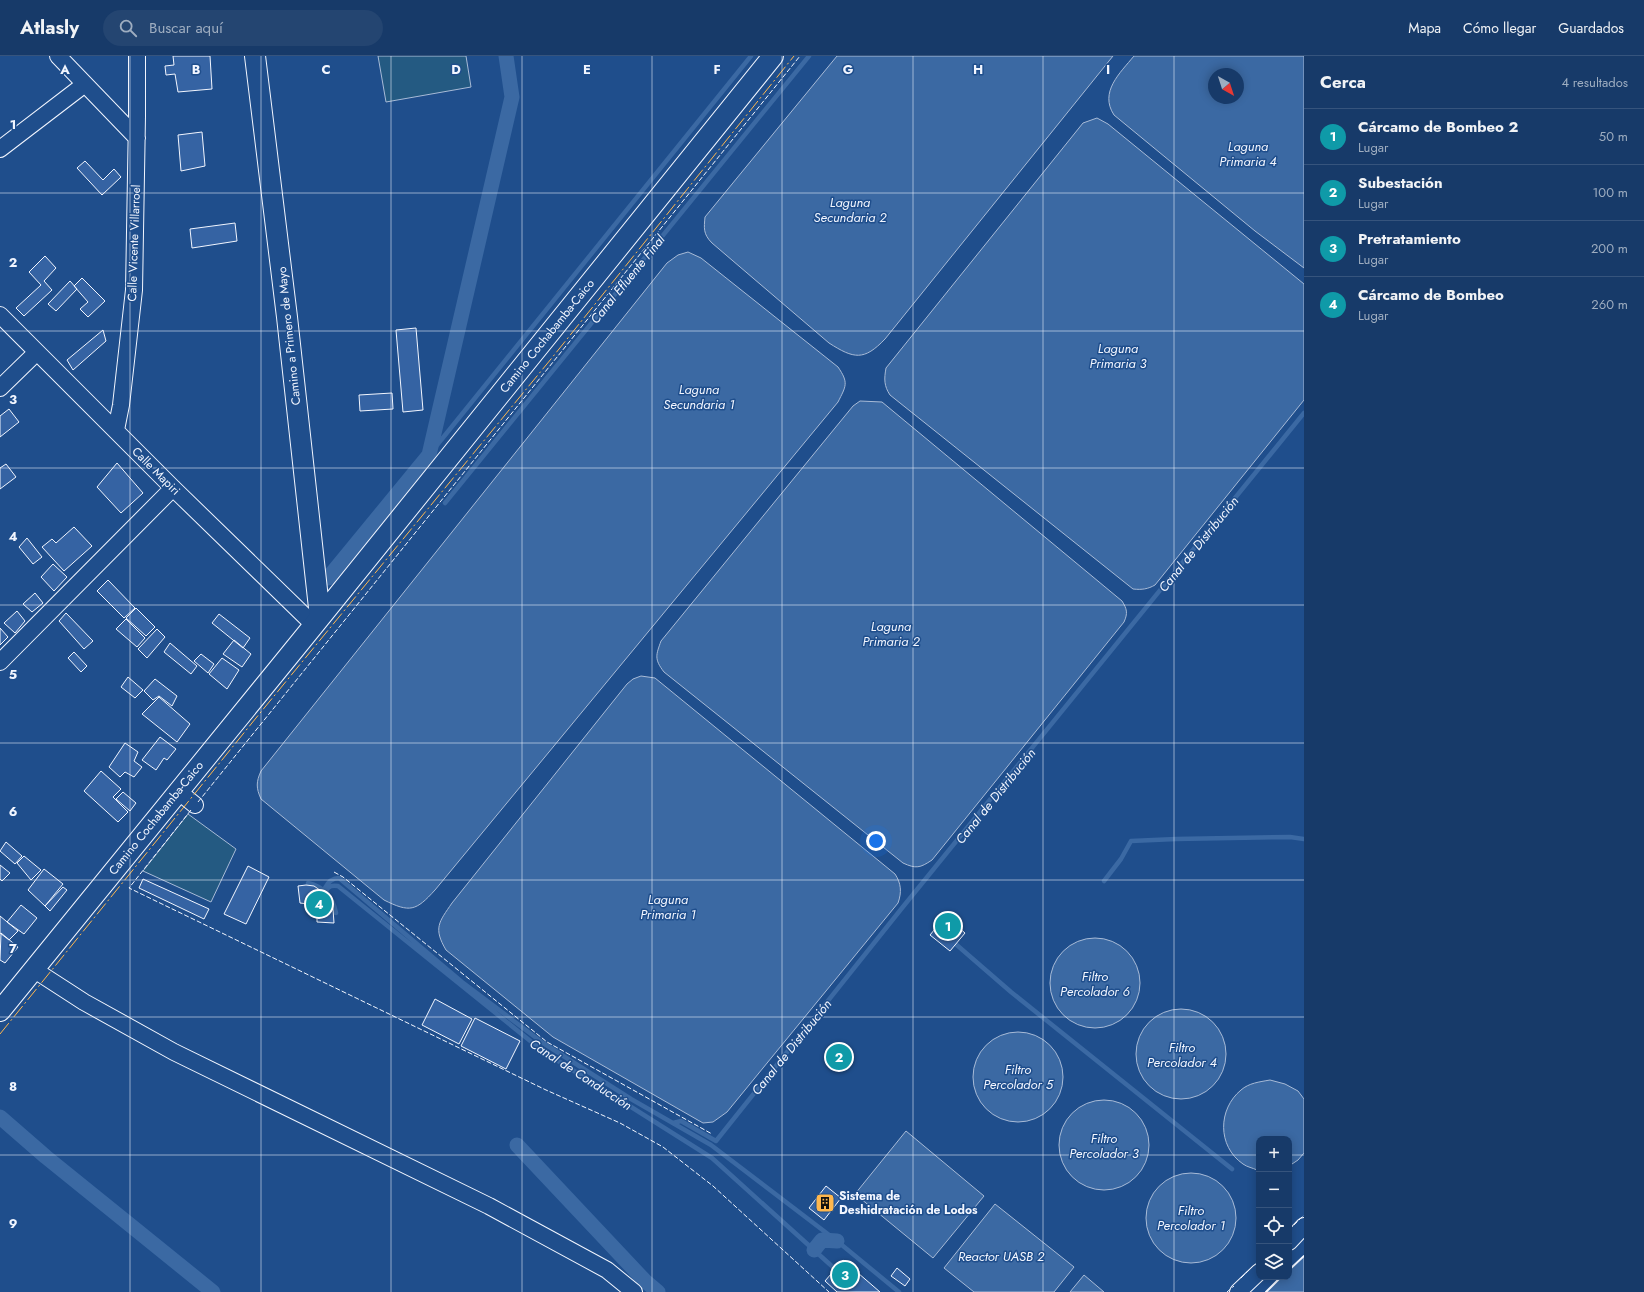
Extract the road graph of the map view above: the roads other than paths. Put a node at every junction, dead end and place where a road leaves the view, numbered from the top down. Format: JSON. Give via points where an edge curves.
{"nodes":[{"id":1,"x":58,"y":56,"type":"edge"},
{"id":2,"x":137,"y":56,"type":"edge"},
{"id":3,"x":255,"y":56,"type":"edge"},
{"id":4,"x":773,"y":56,"type":"edge"},
{"id":5,"x":85,"y":84,"type":"junction"},
{"id":6,"x":137,"y":138,"type":"junction"},
{"id":7,"x":0,"y":149,"type":"edge"},
{"id":8,"x":0,"y":315,"type":"edge"},
{"id":9,"x":37,"y":352,"type":"junction"},
{"id":10,"x":0,"y":388,"type":"edge"},
{"id":11,"x":116,"y":430,"type":"junction"},
{"id":12,"x":173,"y":488,"type":"junction"},
{"id":13,"x":317,"y":621,"type":"junction"},
{"id":14,"x":0,"y":662,"type":"edge"},
{"id":15,"x":178,"y":790,"type":"junction"},
{"id":16,"x":195,"y":805,"type":"dead end"},
{"id":17,"x":33,"y":969,"type":"junction"},
{"id":18,"x":0,"y":1011,"type":"edge"},
{"id":19,"x":1304,"y":1226,"type":"edge"},
{"id":20,"x":1292,"y":1239,"type":"edge"},
{"id":21,"x":1256,"y":1275,"type":"edge"},
{"id":22,"x":634,"y":1292,"type":"edge"},
{"id":23,"x":1238,"y":1292,"type":"edge"}],
"edges":[{"from":1,"to":5,"type":"street"},
{"from":2,"to":6,"type":"street","name":"Calle Vicente Villarroel"},
{"from":3,"to":13,"type":"main road","name":"Camino a Primero de Mayo","via":[[286,302]]},
{"from":4,"to":13,"type":"main road","name":"Camino Cochabamba-Caico"},
{"from":5,"to":6,"type":"street"},
{"from":5,"to":7,"type":"street"},
{"from":6,"to":11,"type":"street","name":"Calle Vicente Villarroel","via":[[134,290]]},
{"from":8,"to":9,"type":"street","name":"Calle Mapiri"},
{"from":9,"to":10,"type":"street"},
{"from":9,"to":11,"type":"street","name":"Calle Mapiri"},
{"from":11,"to":12,"type":"street","name":"Calle Mapiri"},
{"from":12,"to":13,"type":"street","name":"Calle Mapiri"},
{"from":12,"to":14,"type":"street"},
{"from":13,"to":15,"type":"main road","name":"Camino Cochabamba-Caico"},
{"from":15,"to":16,"type":"street"},
{"from":15,"to":17,"type":"main road","name":"Camino Cochabamba-Caico"},
{"from":17,"to":18,"type":"main road","name":"Camino Cochabamba-Caico"},
{"from":17,"to":22,"type":"street","via":[[84,1002],[174,1052],[489,1206],[607,1270]]},
{"from":19,"to":20,"type":"street"},
{"from":21,"to":23,"type":"street"}]}
